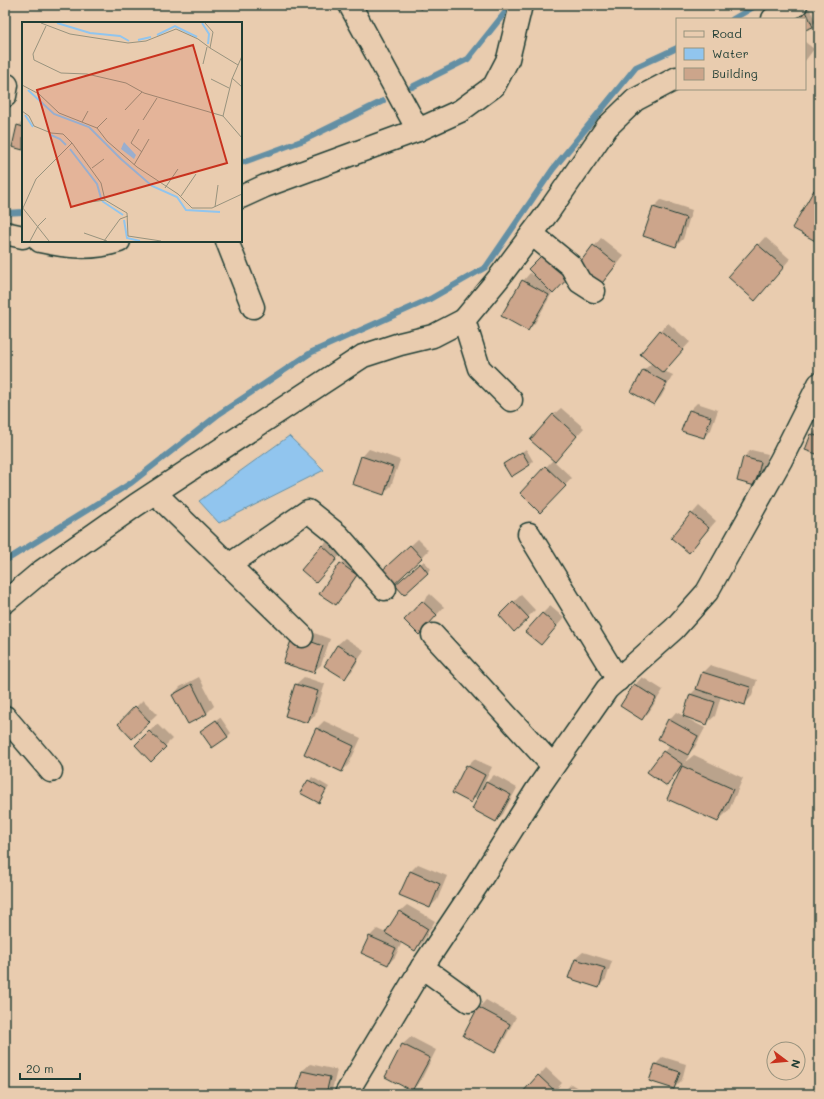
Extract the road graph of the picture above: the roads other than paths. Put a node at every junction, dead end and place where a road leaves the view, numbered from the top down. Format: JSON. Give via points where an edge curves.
{"nodes":[{"id":1,"x":350,"y":5,"type":"edge"},
{"id":2,"x":521,"y":5,"type":"edge"},
{"id":3,"x":796,"y":5,"type":"edge"},
{"id":4,"x":775,"y":18,"type":"edge"},
{"id":5,"x":676,"y":79,"type":"edge"},
{"id":6,"x":418,"y":130,"type":"junction"},
{"id":7,"x":242,"y":197,"type":"edge"},
{"id":8,"x":5,"y":233,"type":"edge"},
{"id":9,"x":532,"y":234,"type":"junction"},
{"id":10,"x":22,"y":237,"type":"edge"},
{"id":11,"x":44,"y":242,"type":"edge"},
{"id":12,"x":116,"y":242,"type":"edge"},
{"id":13,"x":227,"y":242,"type":"edge"},
{"id":14,"x":594,"y":291,"type":"dead end"},
{"id":15,"x":253,"y":307,"type":"dead end"},
{"id":16,"x":464,"y":320,"type":"junction"},
{"id":17,"x":819,"y":384,"type":"edge"},
{"id":18,"x":511,"y":400,"type":"dead end"},
{"id":19,"x":155,"y":493,"type":"junction"},
{"id":20,"x":529,"y":534,"type":"dead end"},
{"id":21,"x":229,"y":565,"type":"junction"},
{"id":22,"x":385,"y":589,"type":"dead end"},
{"id":23,"x":5,"y":602,"type":"edge"},
{"id":24,"x":433,"y":635,"type":"dead end"},
{"id":25,"x":302,"y":636,"type":"dead end"},
{"id":26,"x":618,"y":680,"type":"junction"},
{"id":27,"x":5,"y":717,"type":"edge"},
{"id":28,"x":553,"y":766,"type":"junction"},
{"id":29,"x":51,"y":771,"type":"dead end"},
{"id":30,"x":422,"y":966,"type":"junction"},
{"id":31,"x":469,"y":1001,"type":"dead end"},
{"id":32,"x":346,"y":1094,"type":"edge"}],
"edges":[{"from":1,"to":6,"type":"street"},
{"from":2,"to":6,"type":"street","via":[[508,59],[494,86],[460,111]]},
{"from":3,"to":4,"type":"street"},
{"from":5,"to":9,"type":"street","via":[[635,100],[607,127]]},
{"from":6,"to":7,"type":"street"},
{"from":8,"to":10,"type":"street"},
{"from":9,"to":14,"type":"street","via":[[571,266],[580,282]]},
{"from":9,"to":16,"type":"street"},
{"from":11,"to":12,"type":"street","via":[[70,248],[105,246]]},
{"from":13,"to":15,"type":"street"},
{"from":16,"to":18,"type":"street","via":[[480,368]]},
{"from":16,"to":19,"type":"street","via":[[433,336],[363,356]]},
{"from":17,"to":26,"type":"street","via":[[781,460],[707,592],[674,629]]},
{"from":19,"to":21,"type":"street"},
{"from":19,"to":23,"type":"street","via":[[42,571]]},
{"from":20,"to":26,"type":"street"},
{"from":21,"to":22,"type":"street","via":[[308,511],[338,535]]},
{"from":21,"to":25,"type":"street"},
{"from":24,"to":28,"type":"street"},
{"from":26,"to":28,"type":"street","via":[[607,689]]},
{"from":27,"to":29,"type":"street"},
{"from":28,"to":30,"type":"street"},
{"from":30,"to":31,"type":"street"},
{"from":30,"to":32,"type":"street"}]}
